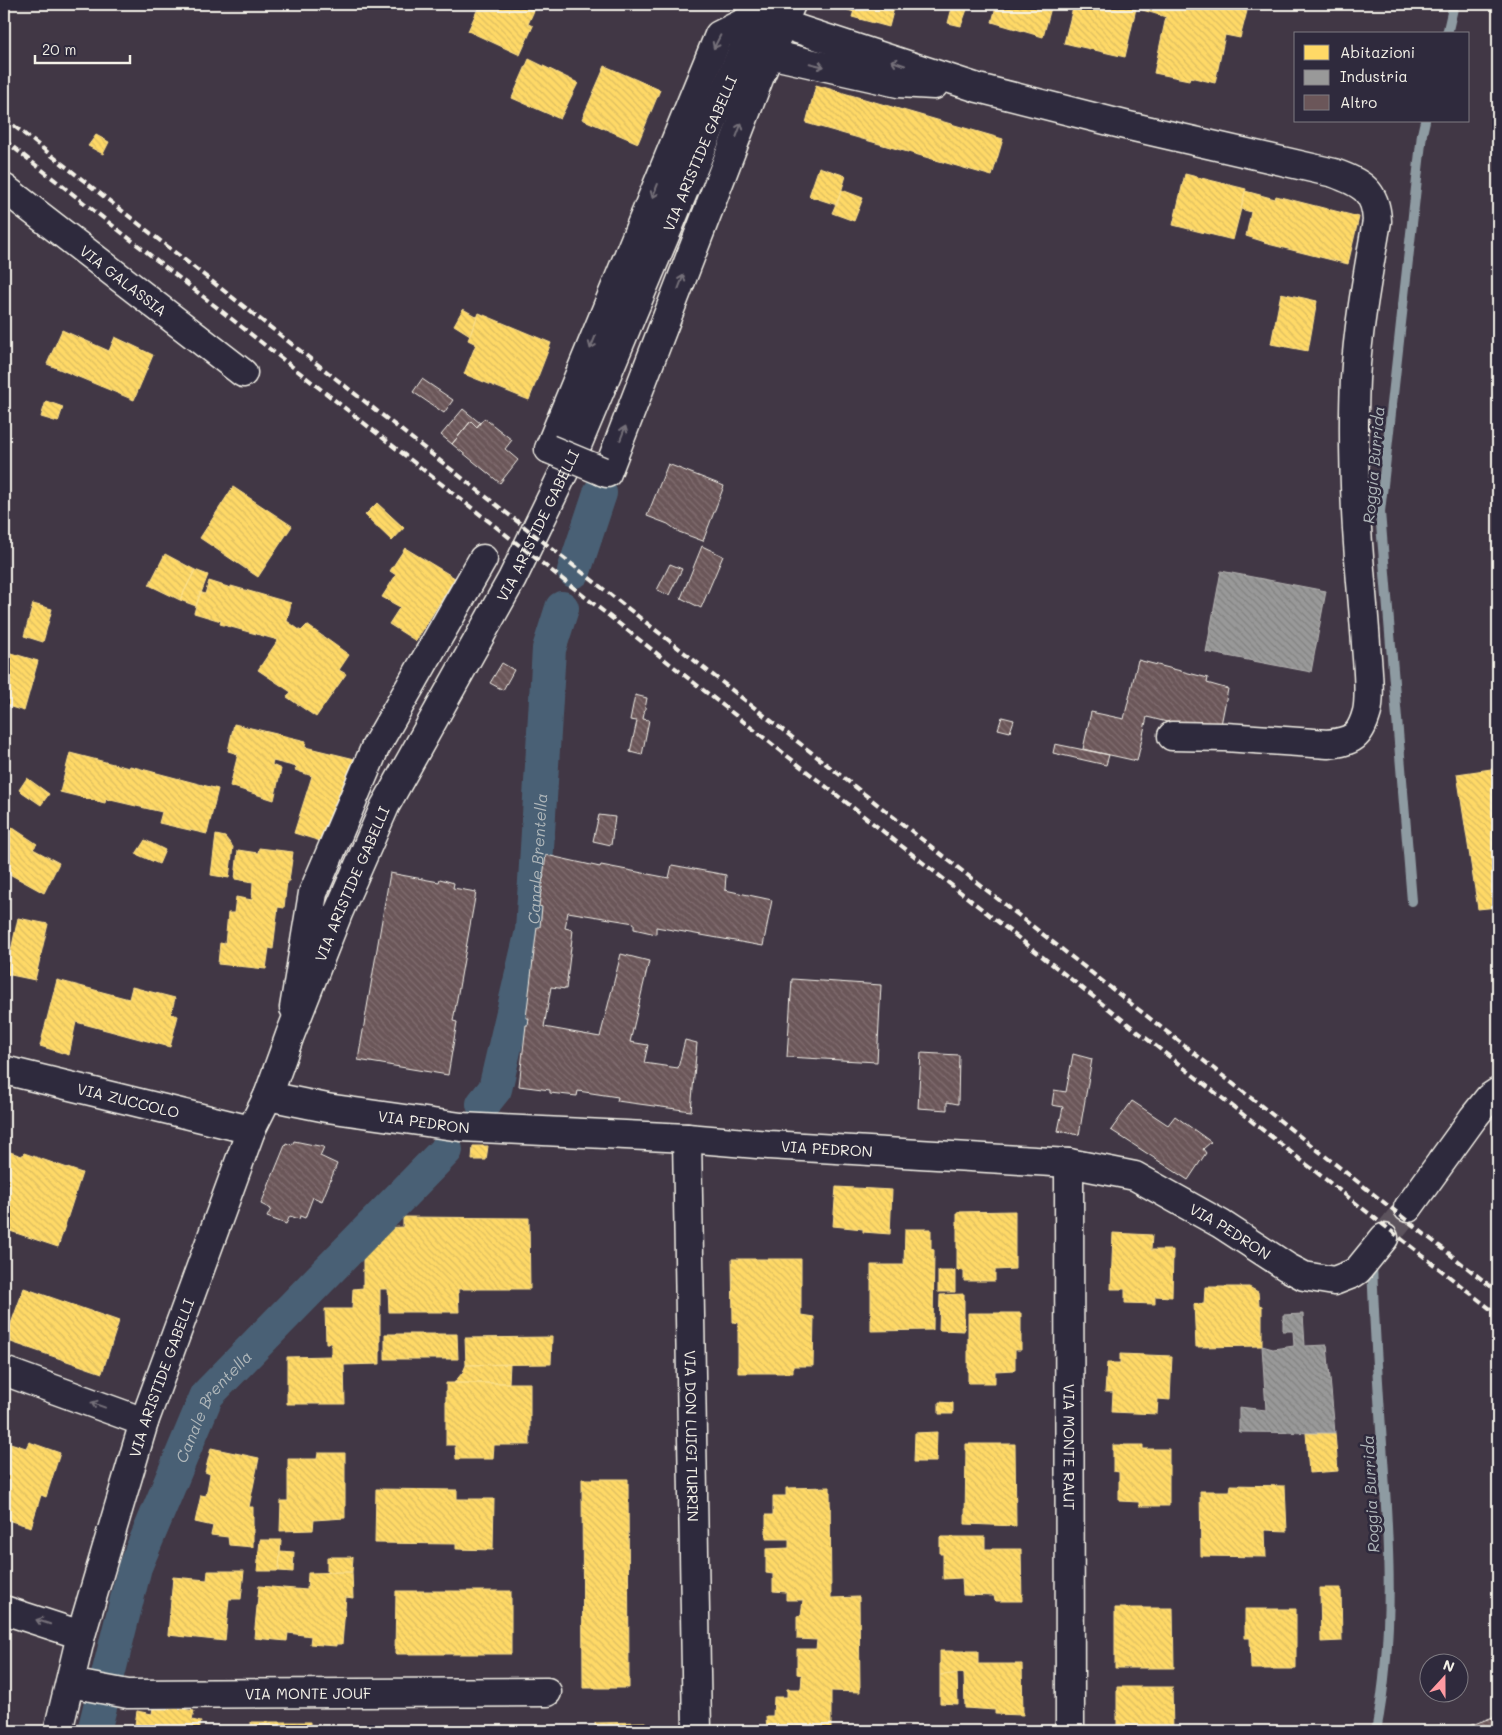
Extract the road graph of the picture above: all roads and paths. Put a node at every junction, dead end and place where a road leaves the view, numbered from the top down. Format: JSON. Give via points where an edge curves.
{"nodes":[{"id":1,"x":773,"y":12,"type":"edge"},
{"id":2,"x":757,"y":49,"type":"junction"},
{"id":3,"x":978,"y":88,"type":"junction"},
{"id":4,"x":4,"y":188,"type":"edge"},
{"id":5,"x":243,"y":373,"type":"dead end"},
{"id":6,"x":483,"y":560,"type":"dead end"},
{"id":7,"x":1172,"y":736,"type":"dead end"},
{"id":8,"x":290,"y":1035,"type":"junction"},
{"id":9,"x":4,"y":1070,"type":"edge"},
{"id":10,"x":1498,"y":1092,"type":"edge"},
{"id":11,"x":268,"y":1096,"type":"junction"},
{"id":12,"x":251,"y":1130,"type":"junction"},
{"id":13,"x":687,"y":1138,"type":"junction"},
{"id":14,"x":1069,"y":1163,"type":"junction"},
{"id":15,"x":1408,"y":1208,"type":"tunnel mouth"},
{"id":16,"x":1384,"y":1238,"type":"tunnel mouth"},
{"id":17,"x":4,"y":1371,"type":"edge"},
{"id":18,"x":144,"y":1422,"type":"junction"},
{"id":19,"x":4,"y":1610,"type":"edge"},
{"id":20,"x":82,"y":1635,"type":"junction"},
{"id":21,"x":70,"y":1683,"type":"junction"},
{"id":22,"x":547,"y":1692,"type":"dead end"},
{"id":23,"x":58,"y":1731,"type":"edge"},
{"id":24,"x":697,"y":1731,"type":"edge"},
{"id":25,"x":1070,"y":1731,"type":"edge"}],
"edges":[{"from":1,"to":2,"type":"street","name":"VIA ARISTIDE GABELLI"},
{"from":1,"to":2,"type":"street","one_way":true,"bridge":true,"via":[[719,35],[549,449],[607,473]]},
{"from":3,"to":1,"type":"street","one_way":true},
{"from":2,"to":3,"type":"street","one_way":true,"via":[[898,83]]},
{"from":2,"to":8,"type":"street","name":"VIA ARISTIDE GABELLI","via":[[578,443],[512,579],[385,806]]},
{"from":3,"to":7,"type":"street","via":[[1334,173],[1354,180],[1372,197],[1376,208],[1377,221],[1355,378],[1354,414],[1356,512],[1368,674],[1368,709],[1362,726],[1355,738],[1328,744]]},
{"from":4,"to":5,"type":"street","name":"VIA GALASSIA"},
{"from":6,"to":8,"type":"street","name":"VIA ARISTIDE GABELLI","via":[[375,748],[313,893]]},
{"from":8,"to":11,"type":"street","name":"VIA ARISTIDE GABELLI"},
{"from":9,"to":12,"type":"street","name":"VIA ZUCCOLO"},
{"from":10,"to":15,"type":"street","via":[[1488,1098]]},
{"from":11,"to":12,"type":"street","name":"VIA ARISTIDE GABELLI"},
{"from":11,"to":13,"type":"street","name":"VIA PEDRON","via":[[327,1108],[462,1127]]},
{"from":12,"to":18,"type":"street","name":"VIA ARISTIDE GABELLI"},
{"from":13,"to":14,"type":"street","name":"VIA PEDRON"},
{"from":13,"to":24,"type":"street","name":"VIA DON LUIGI TURRIN"},
{"from":14,"to":16,"type":"street","name":"VIA PEDRON","via":[[1135,1176],[1304,1276],[1334,1281],[1352,1274]]},
{"from":14,"to":25,"type":"street","name":"VIA MONTE RAUT"},
{"from":18,"to":17,"type":"street","one_way":true},
{"from":18,"to":20,"type":"street","name":"VIA ARISTIDE GABELLI"},
{"from":20,"to":19,"type":"street","one_way":true},
{"from":20,"to":21,"type":"street","name":"VIA ARISTIDE GABELLI"},
{"from":21,"to":22,"type":"street","name":"VIA MONTE JOUF","via":[[128,1694]]},
{"from":21,"to":23,"type":"street","name":"VIA ARISTIDE GABELLI"}]}
